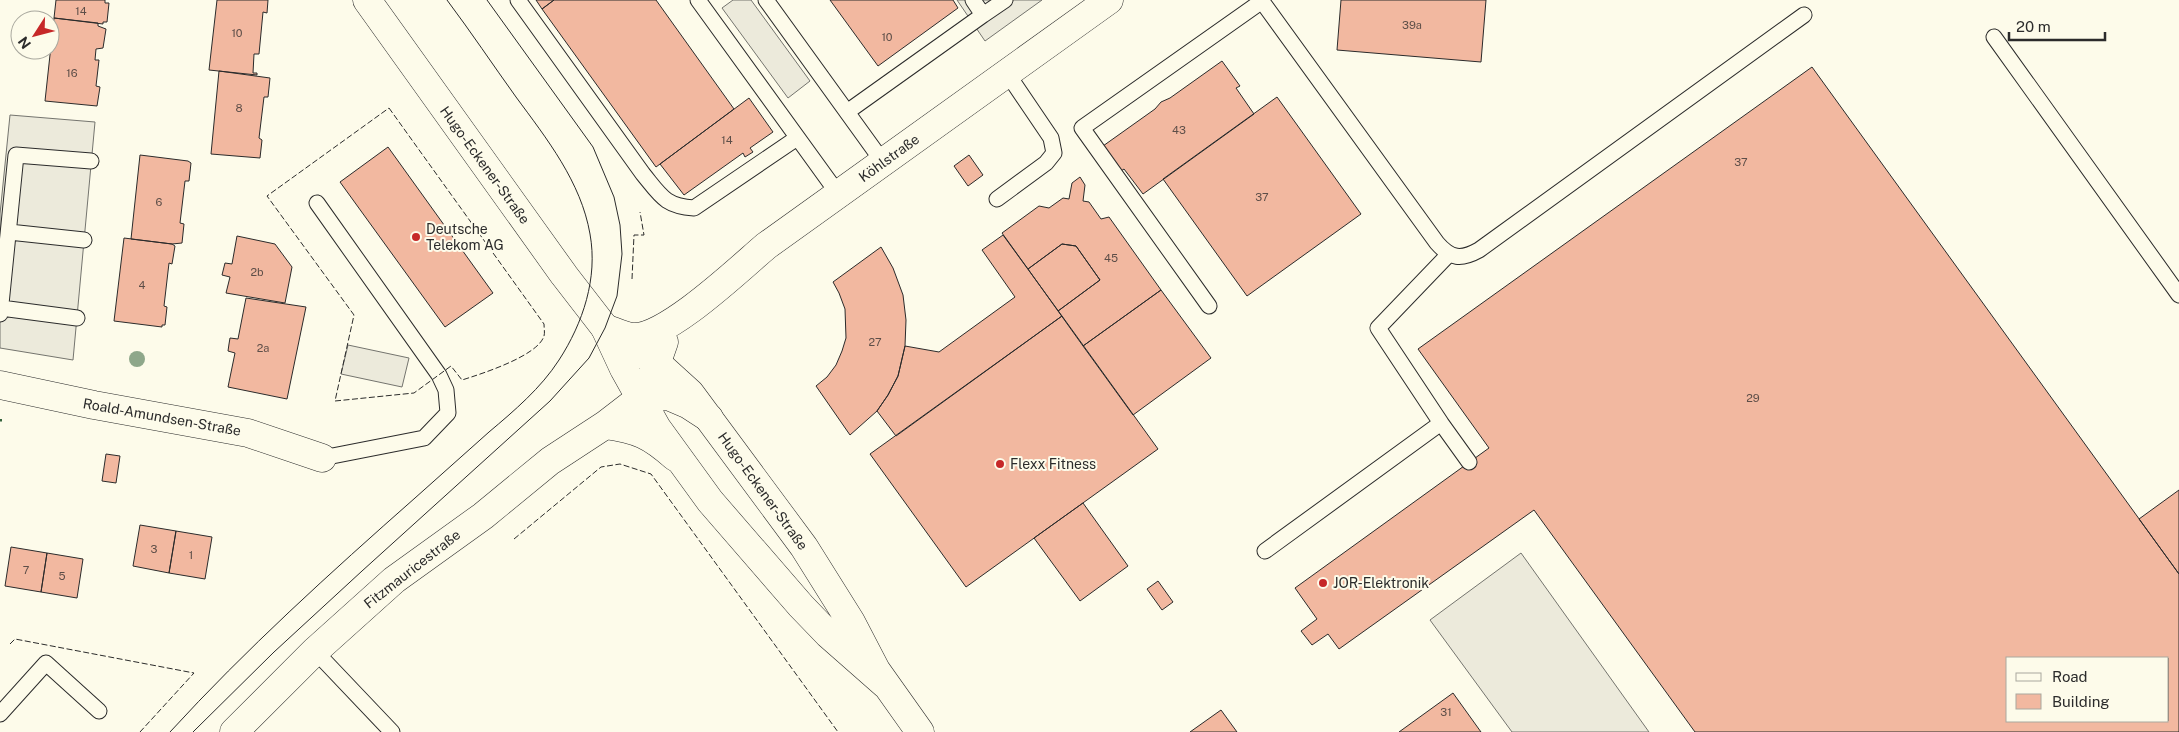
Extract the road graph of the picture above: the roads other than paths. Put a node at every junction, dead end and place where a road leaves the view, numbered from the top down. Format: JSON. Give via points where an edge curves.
{"nodes":[{"id":1,"x":367,"y":0,"type":"edge"},
{"id":2,"x":518,"y":0,"type":"edge"},
{"id":3,"x":698,"y":0,"type":"edge"},
{"id":4,"x":766,"y":0,"type":"edge"},
{"id":5,"x":972,"y":0,"type":"edge"},
{"id":6,"x":1005,"y":0,"type":"edge"},
{"id":7,"x":1109,"y":0,"type":"edge"},
{"id":8,"x":1262,"y":0,"type":"edge"},
{"id":9,"x":1804,"y":15,"type":"dead end"},
{"id":10,"x":983,"y":16,"type":"junction"},
{"id":11,"x":1994,"y":37,"type":"dead end"},
{"id":12,"x":1007,"y":73,"type":"junction"},
{"id":13,"x":847,"y":112,"type":"junction"},
{"id":14,"x":797,"y":138,"type":"junction"},
{"id":15,"x":92,"y":161,"type":"dead end"},
{"id":16,"x":882,"y":162,"type":"junction"},
{"id":17,"x":839,"y":195,"type":"junction"},
{"id":18,"x":998,"y":199,"type":"dead end"},
{"id":19,"x":317,"y":203,"type":"dead end"},
{"id":20,"x":10,"y":232,"type":"junction"},
{"id":21,"x":84,"y":240,"type":"dead end"},
{"id":22,"x":1449,"y":254,"type":"junction"},
{"id":23,"x":2179,"y":295,"type":"edge"},
{"id":24,"x":1208,"y":306,"type":"dead end"},
{"id":25,"x":1,"y":308,"type":"edge"},
{"id":26,"x":0,"y":314,"type":"edge"},
{"id":27,"x":77,"y":318,"type":"dead end"},
{"id":28,"x":673,"y":321,"type":"junction"},
{"id":29,"x":605,"y":328,"type":"junction"},
{"id":30,"x":649,"y":381,"type":"junction"},
{"id":31,"x":0,"y":385,"type":"edge"},
{"id":32,"x":690,"y":393,"type":"junction"},
{"id":33,"x":709,"y":418,"type":"junction"},
{"id":34,"x":1442,"y":423,"type":"junction"},
{"id":35,"x":605,"y":425,"type":"junction"},
{"id":36,"x":322,"y":458,"type":"joint"},
{"id":37,"x":681,"y":462,"type":"junction"},
{"id":38,"x":1469,"y":462,"type":"dead end"},
{"id":39,"x":1265,"y":551,"type":"dead end"},
{"id":40,"x":315,"y":650,"type":"junction"},
{"id":41,"x":886,"y":685,"type":"junction"},
{"id":42,"x":99,"y":711,"type":"dead end"},
{"id":43,"x":0,"y":714,"type":"edge"},
{"id":44,"x":234,"y":732,"type":"edge"},
{"id":45,"x":392,"y":732,"type":"edge"},
{"id":46,"x":920,"y":732,"type":"edge"}],
"edges":[{"from":1,"to":29,"type":"street","name":"Hugo-Eckener-Straße"},
{"from":2,"to":14,"type":"lane","via":[[643,174],[662,198],[678,207],[694,208]]},
{"from":3,"to":14,"type":"lane"},
{"from":4,"to":13,"type":"lane"},
{"from":5,"to":10,"type":"lane"},
{"from":6,"to":10,"type":"lane"},
{"from":7,"to":12,"type":"street","name":"Köhlstraße"},
{"from":8,"to":22,"type":"lane","via":[[1437,243]]},
{"from":8,"to":24,"type":"lane","via":[[1082,128]]},
{"from":9,"to":22,"type":"lane","via":[[1479,250],[1466,257]]},
{"from":10,"to":13,"type":"lane"},
{"from":11,"to":23,"type":"lane"},
{"from":12,"to":16,"type":"street","name":"Köhlstraße"},
{"from":12,"to":18,"type":"lane","via":[[1051,138],[1054,153],[1046,163]]},
{"from":13,"to":16,"type":"lane"},
{"from":14,"to":17,"type":"lane"},
{"from":15,"to":20,"type":"lane","via":[[16,155]]},
{"from":16,"to":17,"type":"street","name":"Köhlstraße"},
{"from":17,"to":28,"type":"street","name":"Köhlstraße","via":[[766,246]]},
{"from":19,"to":36,"type":"lane","via":[[439,375],[446,390],[448,413],[424,438]]},
{"from":20,"to":21,"type":"lane"},
{"from":20,"to":25,"type":"lane"},
{"from":22,"to":34,"type":"lane","via":[[1378,328]]},
{"from":25,"to":26,"type":"lane"},
{"from":25,"to":27,"type":"lane"},
{"from":28,"to":29,"type":"street","name":"Köhlstraße","via":[[652,333],[634,337]]},
{"from":28,"to":30,"type":"street"},
{"from":28,"to":32,"type":"street","via":[[678,372]]},
{"from":29,"to":30,"type":"street","name":"Hugo-Eckener-Straße"},
{"from":29,"to":30,"type":"street","name":"Hugo-Eckener-Straße"},
{"from":29,"to":35,"type":"street","name":"Fitzmauricestraße","via":[[621,384],[617,407]]},
{"from":30,"to":32,"type":"street","name":"Hugo-Eckener-Straße"},
{"from":30,"to":33,"type":"street","via":[[668,396]]},
{"from":30,"to":35,"type":"street","name":"Fitzmauricestraße"},
{"from":30,"to":37,"type":"street","name":"Hugo-Eckener-Straße"},
{"from":31,"to":36,"type":"street","name":"Roald-Amundsen-Straße","via":[[248,433]]},
{"from":32,"to":33,"type":"street","name":"Hugo-Eckener-Straße"},
{"from":33,"to":41,"type":"street","name":"Hugo-Eckener-Straße","via":[[804,547]]},
{"from":34,"to":38,"type":"lane"},
{"from":34,"to":39,"type":"lane"},
{"from":35,"to":37,"type":"street","via":[[633,429],[655,439]]},
{"from":35,"to":40,"type":"street","name":"Fitzmauricestraße","via":[[550,462],[483,516],[394,580]]},
{"from":37,"to":41,"type":"street","name":"Hugo-Eckener-Straße","via":[[740,539],[801,606]]},
{"from":40,"to":44,"type":"street","name":"Fitzmauricestraße"},
{"from":40,"to":45,"type":"lane"},
{"from":41,"to":46,"type":"street","name":"Hugo-Eckener-Straße"},
{"from":42,"to":43,"type":"lane","via":[[46,663]]}]}
